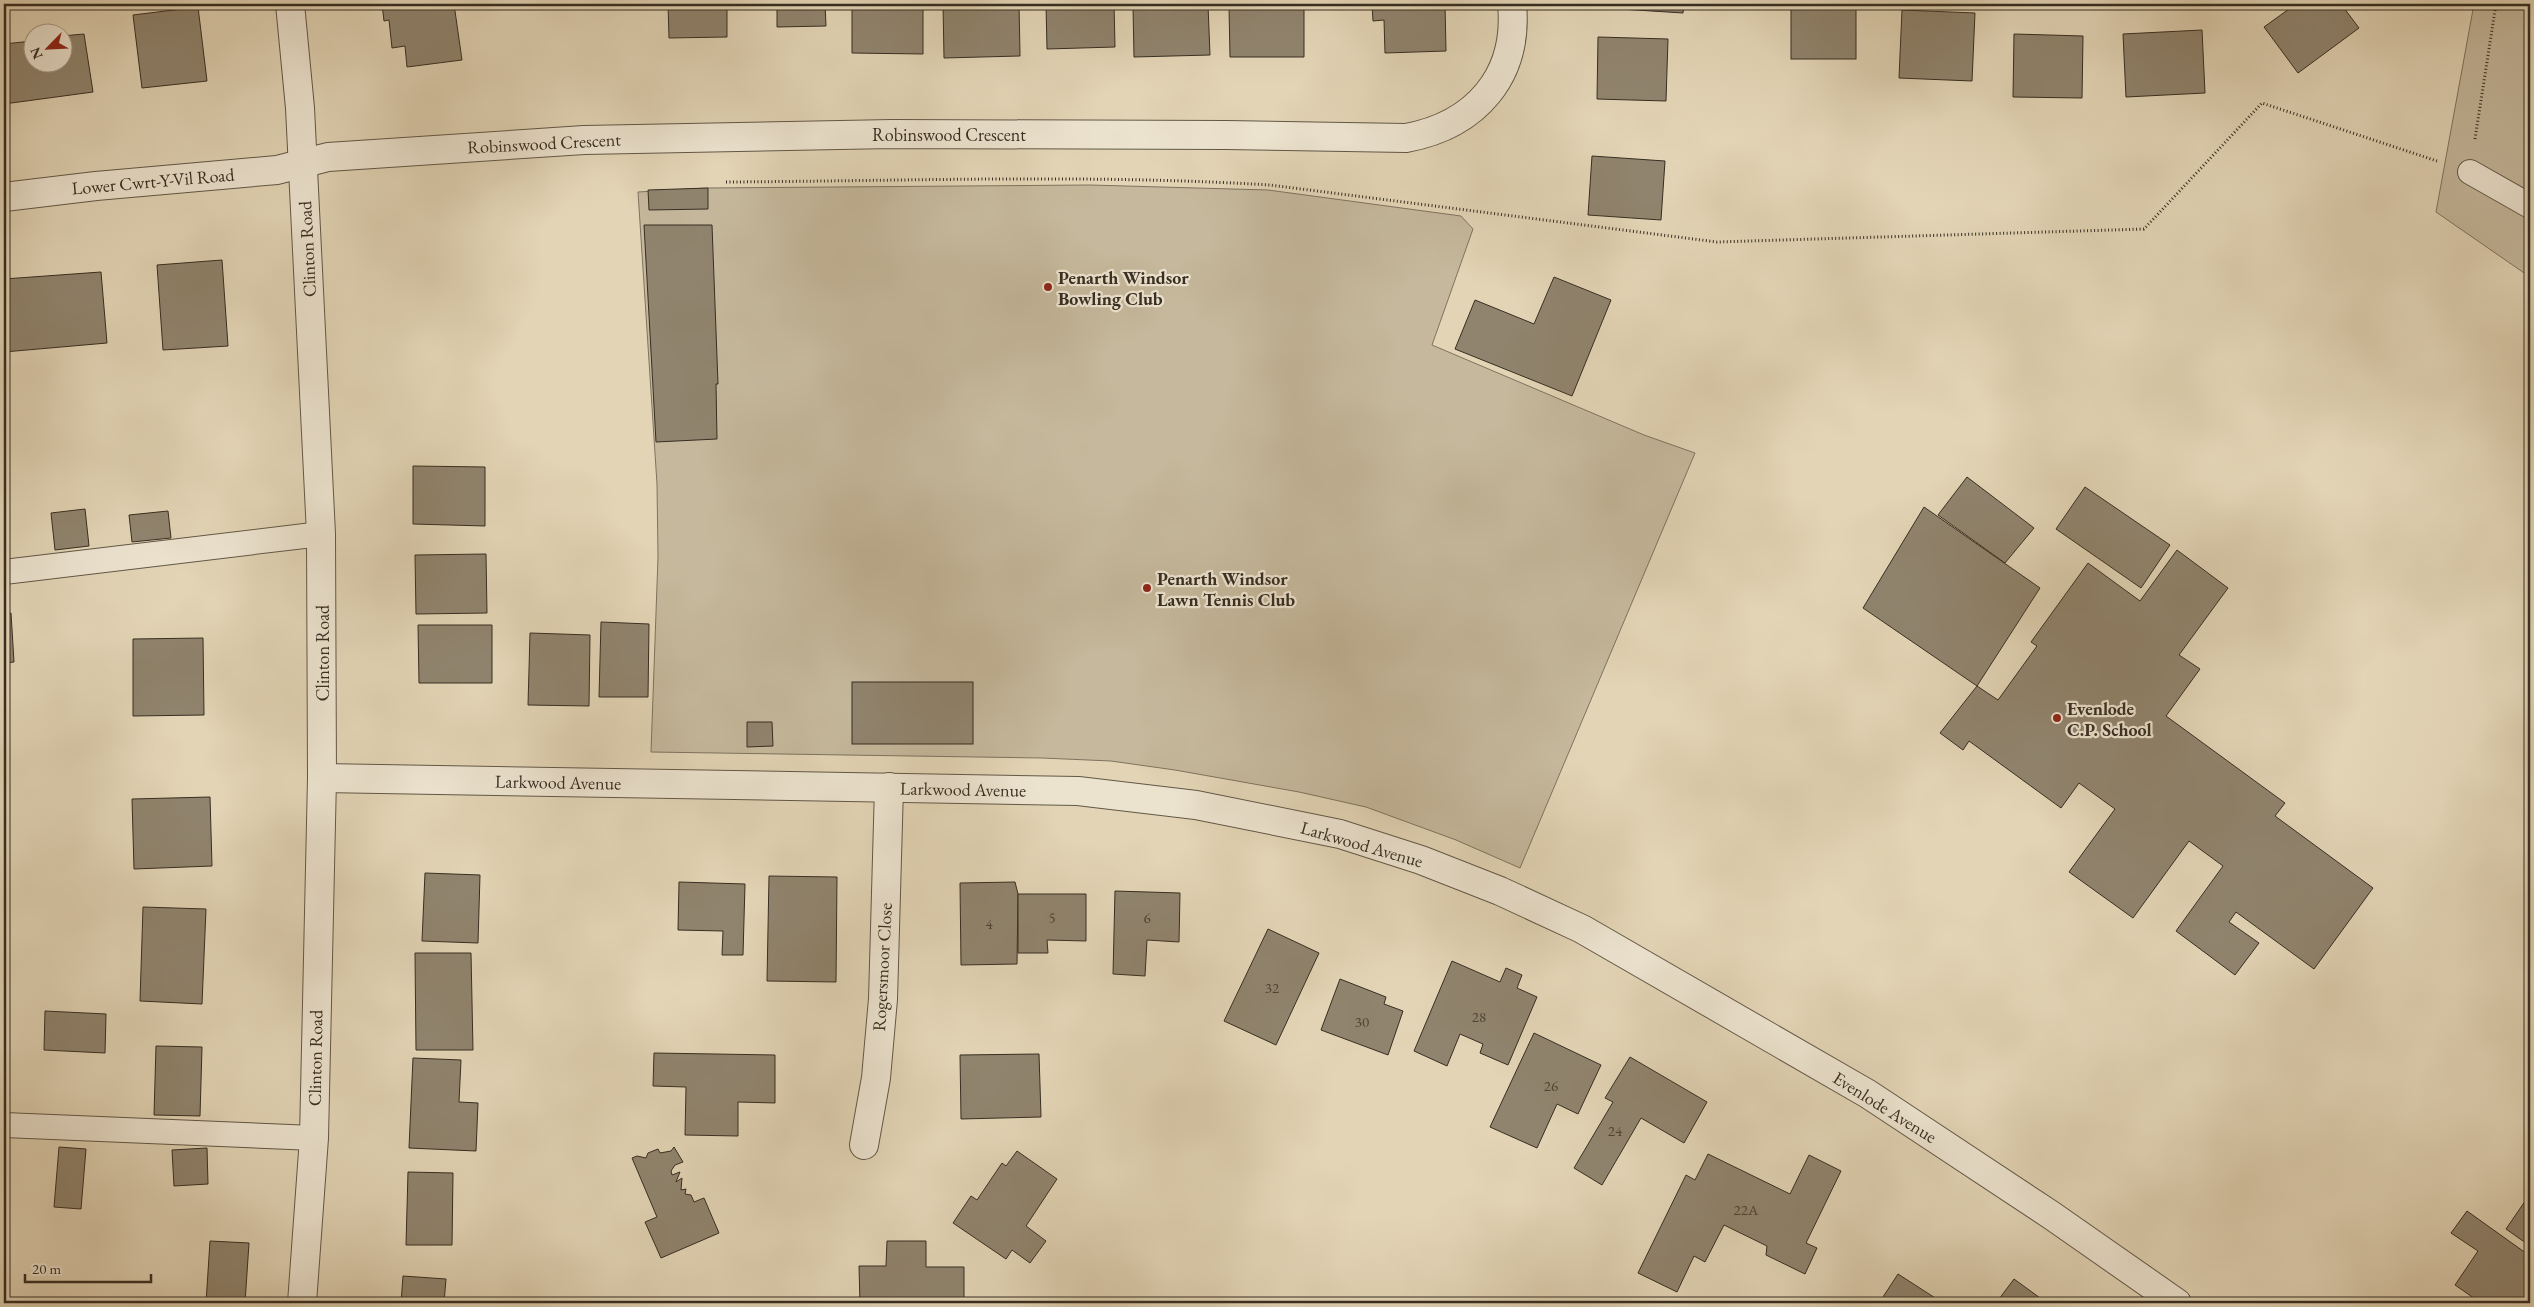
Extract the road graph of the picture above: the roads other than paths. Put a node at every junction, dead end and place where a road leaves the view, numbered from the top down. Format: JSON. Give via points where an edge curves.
{"nodes":[{"id":1,"x":290,"y":4,"type":"edge"},
{"id":2,"x":1512,"y":4,"type":"edge"},
{"id":3,"x":302,"y":163,"type":"junction"},
{"id":4,"x":2470,"y":172,"type":"road end"},
{"id":5,"x":4,"y":198,"type":"edge"},
{"id":6,"x":2530,"y":206,"type":"edge"},
{"id":7,"x":321,"y":534,"type":"junction"},
{"id":8,"x":4,"y":572,"type":"edge"},
{"id":9,"x":322,"y":778,"type":"junction"},
{"id":10,"x":888,"y":787,"type":"junction"},
{"id":11,"x":1582,"y":929,"type":"joint"},
{"id":12,"x":4,"y":1125,"type":"edge"},
{"id":13,"x":314,"y":1138,"type":"junction"},
{"id":14,"x":864,"y":1145,"type":"dead end"},
{"id":15,"x":302,"y":1303,"type":"edge"},
{"id":16,"x":2178,"y":1303,"type":"edge"}],
"edges":[{"from":1,"to":3,"type":"street","name":"Clinton Road"},
{"from":2,"to":3,"type":"street","name":"Robinswood Crescent","via":[[1512,39],[1507,60],[1490,92],[1447,127],[1406,138],[1115,134],[719,136],[487,146],[328,157]]},
{"from":3,"to":5,"type":"street","name":"Lower Cwrt-Y-Vil Road","via":[[277,170],[96,186]]},
{"from":3,"to":7,"type":"street","name":"Clinton Road"},
{"from":4,"to":6,"type":"lane"},
{"from":7,"to":8,"type":"lane"},
{"from":7,"to":9,"type":"street","name":"Clinton Road"},
{"from":9,"to":10,"type":"street","name":"Larkwood Avenue"},
{"from":9,"to":13,"type":"street","name":"Clinton Road"},
{"from":10,"to":11,"type":"street","name":"Larkwood Avenue","via":[[1078,791],[1196,805],[1273,820],[1340,834],[1421,860],[1500,891]]},
{"from":10,"to":14,"type":"street","name":"Rogersmoor Close","via":[[883,999],[876,1078]]},
{"from":11,"to":16,"type":"street","name":"Evenlode Avenue","via":[[1868,1094]]},
{"from":12,"to":13,"type":"lane"},
{"from":13,"to":15,"type":"street","name":"Clinton Road"}]}
